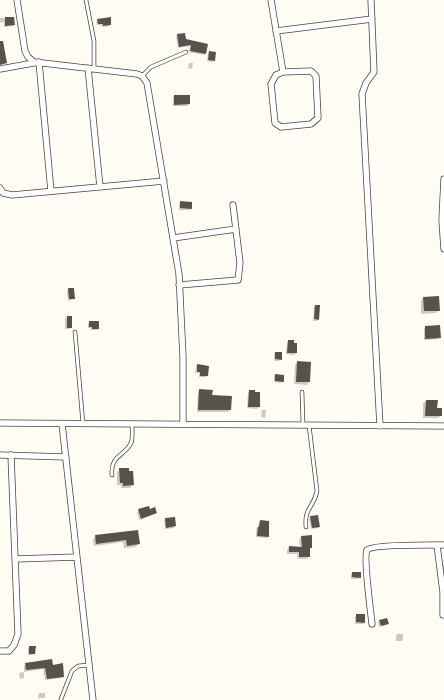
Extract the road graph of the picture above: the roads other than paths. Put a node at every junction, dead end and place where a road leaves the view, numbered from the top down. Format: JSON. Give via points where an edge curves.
{"nodes":[{"id":1,"x":16,"y":0,"type":"edge"},
{"id":2,"x":86,"y":0,"type":"edge"},
{"id":3,"x":271,"y":0,"type":"edge"},
{"id":4,"x":371,"y":0,"type":"edge"},
{"id":5,"x":372,"y":19,"type":"junction"},
{"id":6,"x":276,"y":31,"type":"junction"},
{"id":7,"x":186,"y":52,"type":"dead end"},
{"id":8,"x":39,"y":62,"type":"junction"},
{"id":9,"x":91,"y":68,"type":"junction"},
{"id":10,"x":0,"y":69,"type":"edge"},
{"id":11,"x":284,"y":72,"type":"junction"},
{"id":12,"x":142,"y":76,"type":"junction"},
{"id":13,"x":444,"y":179,"type":"edge"},
{"id":14,"x":164,"y":181,"type":"junction"},
{"id":15,"x":100,"y":187,"type":"junction"},
{"id":16,"x":0,"y":188,"type":"edge"},
{"id":17,"x":51,"y":191,"type":"junction"},
{"id":18,"x":232,"y":205,"type":"dead end"},
{"id":19,"x":443,"y":220,"type":"edge"},
{"id":20,"x":236,"y":229,"type":"junction"},
{"id":21,"x":174,"y":238,"type":"junction"},
{"id":22,"x":444,"y":250,"type":"edge"},
{"id":23,"x":179,"y":285,"type":"junction"},
{"id":24,"x":75,"y":332,"type":"dead end"},
{"id":25,"x":302,"y":392,"type":"dead end"},
{"id":26,"x":0,"y":423,"type":"edge"},
{"id":27,"x":62,"y":424,"type":"junction"},
{"id":28,"x":83,"y":424,"type":"junction"},
{"id":29,"x":132,"y":424,"type":"junction"},
{"id":30,"x":183,"y":424,"type":"junction"},
{"id":31,"x":303,"y":425,"type":"junction"},
{"id":32,"x":309,"y":425,"type":"junction"},
{"id":33,"x":380,"y":426,"type":"junction"},
{"id":34,"x":444,"y":426,"type":"edge"},
{"id":35,"x":0,"y":455,"type":"edge"},
{"id":36,"x":12,"y":455,"type":"junction"},
{"id":37,"x":66,"y":458,"type":"junction"},
{"id":38,"x":112,"y":475,"type":"dead end"},
{"id":39,"x":306,"y":527,"type":"dead end"},
{"id":40,"x":437,"y":545,"type":"junction"},
{"id":41,"x":444,"y":545,"type":"edge"},
{"id":42,"x":77,"y":557,"type":"junction"},
{"id":43,"x":15,"y":559,"type":"junction"},
{"id":44,"x":443,"y":615,"type":"edge"},
{"id":45,"x":372,"y":624,"type":"dead end"},
{"id":46,"x":0,"y":651,"type":"edge"},
{"id":47,"x":89,"y":665,"type":"junction"},
{"id":48,"x":61,"y":699,"type":"dead end"},
{"id":49,"x":93,"y":700,"type":"edge"}],
"edges":[{"from":1,"to":8,"type":"street","via":[[25,51],[30,60]]},
{"from":2,"to":9,"type":"lane","via":[[94,41]]},
{"from":3,"to":6,"type":"street"},
{"from":4,"to":5,"type":"street"},
{"from":5,"to":6,"type":"street"},
{"from":5,"to":33,"type":"street","via":[[374,72],[362,94]]},
{"from":6,"to":11,"type":"street"},
{"from":7,"to":12,"type":"lane","via":[[151,66]]},
{"from":8,"to":9,"type":"street"},
{"from":8,"to":10,"type":"street"},
{"from":8,"to":17,"type":"street"},
{"from":9,"to":12,"type":"street"},
{"from":9,"to":15,"type":"street"},
{"from":11,"to":11,"type":"street","via":[[311,71],[316,76],[318,118],[311,124],[281,127],[275,123],[271,84],[276,75]]},
{"from":12,"to":14,"type":"street","via":[[147,83]]},
{"from":13,"to":19,"type":"street"},
{"from":14,"to":15,"type":"street"},
{"from":14,"to":21,"type":"street"},
{"from":15,"to":17,"type":"street"},
{"from":16,"to":17,"type":"street","via":[[3,193],[12,196]]},
{"from":18,"to":20,"type":"street"},
{"from":19,"to":22,"type":"street"},
{"from":20,"to":21,"type":"street"},
{"from":20,"to":23,"type":"street","via":[[240,263],[238,280]]},
{"from":21,"to":23,"type":"street"},
{"from":23,"to":30,"type":"street"},
{"from":24,"to":28,"type":"lane"},
{"from":25,"to":31,"type":"lane"},
{"from":26,"to":27,"type":"street"},
{"from":27,"to":28,"type":"street"},
{"from":27,"to":37,"type":"street"},
{"from":28,"to":29,"type":"street"},
{"from":29,"to":30,"type":"street"},
{"from":29,"to":38,"type":"lane","via":[[131,443],[115,461]]},
{"from":30,"to":31,"type":"street"},
{"from":31,"to":32,"type":"street"},
{"from":32,"to":33,"type":"street"},
{"from":32,"to":39,"type":"lane","via":[[317,492],[315,501],[306,514]]},
{"from":33,"to":34,"type":"street"},
{"from":35,"to":36,"type":"street"},
{"from":36,"to":37,"type":"street"},
{"from":36,"to":43,"type":"street"},
{"from":37,"to":42,"type":"street"},
{"from":40,"to":41,"type":"street"},
{"from":40,"to":44,"type":"street"},
{"from":40,"to":45,"type":"street","via":[[369,548],[366,562]]},
{"from":42,"to":43,"type":"street"},
{"from":42,"to":47,"type":"street"},
{"from":43,"to":46,"type":"street","via":[[18,634],[9,652]]},
{"from":47,"to":48,"type":"lane","via":[[78,666],[72,671]]},
{"from":47,"to":49,"type":"street"}]}
